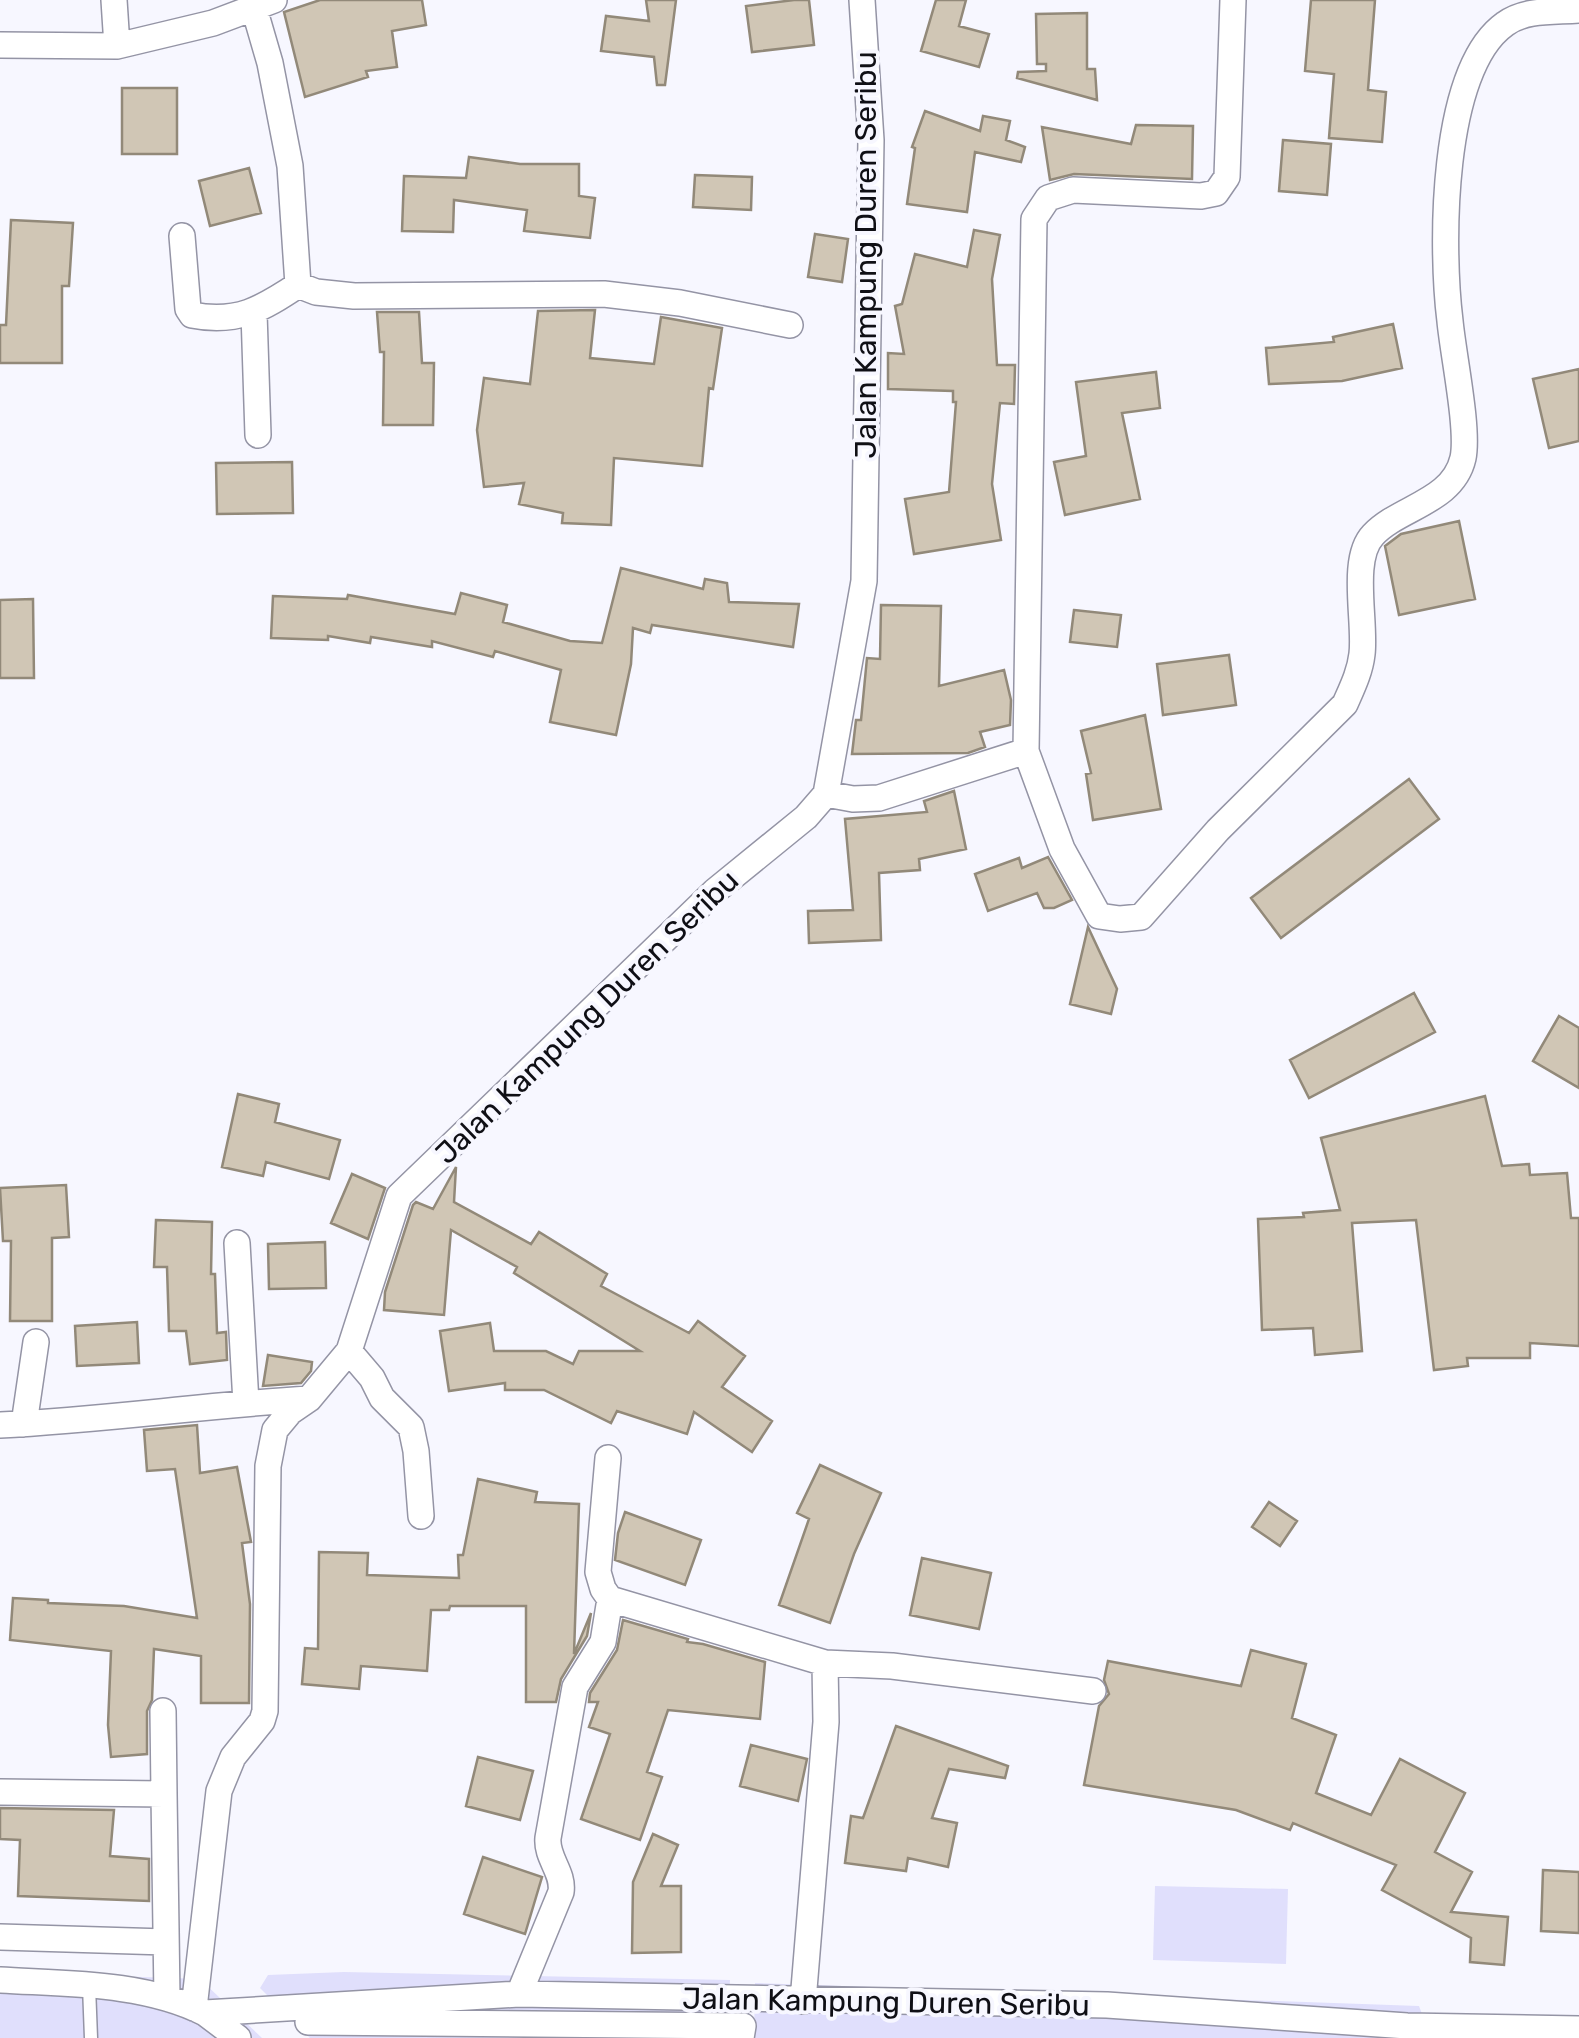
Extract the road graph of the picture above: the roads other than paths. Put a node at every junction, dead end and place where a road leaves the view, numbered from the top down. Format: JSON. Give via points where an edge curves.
{"nodes":[{"id":1,"x":114,"y":0,"type":"edge"},
{"id":2,"x":862,"y":0,"type":"edge"},
{"id":3,"x":1233,"y":0,"type":"edge"},
{"id":4,"x":264,"y":4,"type":"edge"},
{"id":5,"x":1579,"y":10,"type":"edge"},
{"id":6,"x":0,"y":45,"type":"edge"},
{"id":7,"x":116,"y":46,"type":"junction"},
{"id":8,"x":182,"y":236,"type":"dead end"},
{"id":9,"x":298,"y":285,"type":"junction"},
{"id":10,"x":254,"y":313,"type":"junction"},
{"id":11,"x":790,"y":325,"type":"dead end"},
{"id":12,"x":258,"y":435,"type":"dead end"},
{"id":13,"x":1026,"y":751,"type":"junction"},
{"id":14,"x":826,"y":794,"type":"junction"},
{"id":15,"x":237,"y":1242,"type":"dead end"},
{"id":16,"x":36,"y":1342,"type":"dead end"},
{"id":17,"x":349,"y":1351,"type":"junction"},
{"id":18,"x":309,"y":1399,"type":"junction"},
{"id":19,"x":246,"y":1402,"type":"junction"},
{"id":20,"x":12,"y":1425,"type":"edge"},
{"id":21,"x":608,"y":1458,"type":"dead end"},
{"id":22,"x":420,"y":1516,"type":"dead end"},
{"id":23,"x":610,"y":1599,"type":"junction"},
{"id":24,"x":825,"y":1663,"type":"junction"},
{"id":25,"x":1094,"y":1691,"type":"dead end"},
{"id":26,"x":163,"y":1711,"type":"dead end"},
{"id":27,"x":0,"y":1792,"type":"edge"},
{"id":28,"x":164,"y":1794,"type":"junction"},
{"id":29,"x":0,"y":1937,"type":"edge"},
{"id":30,"x":166,"y":1942,"type":"junction"},
{"id":31,"x":0,"y":1980,"type":"edge"},
{"id":32,"x":89,"y":1986,"type":"junction"},
{"id":33,"x":519,"y":1994,"type":"junction"},
{"id":34,"x":167,"y":1998,"type":"junction"},
{"id":35,"x":803,"y":2001,"type":"junction"},
{"id":36,"x":200,"y":2010,"type":"junction"},
{"id":37,"x":1579,"y":2029,"type":"edge"},
{"id":38,"x":293,"y":2030,"type":"edge"},
{"id":39,"x":233,"y":2034,"type":"edge"},
{"id":40,"x":91,"y":2038,"type":"edge"},
{"id":41,"x":741,"y":2038,"type":"edge"}],
"edges":[{"from":1,"to":7,"type":"street"},
{"from":2,"to":14,"type":"street","name":"Jalan Kampung Duren Seribu","via":[[871,140],[864,581]]},
{"from":3,"to":13,"type":"street","via":[[1227,177],[1216,192],[1073,190],[1048,198],[1034,218]]},
{"from":4,"to":7,"type":"street"},
{"from":4,"to":9,"type":"street","via":[[290,166]]},
{"from":5,"to":13,"type":"street","via":[[1508,22],[1475,60],[1462,96],[1447,233],[1463,458],[1454,479],[1373,534],[1364,552],[1362,654],[1344,704],[1141,917],[1099,916],[1062,849]]},
{"from":6,"to":7,"type":"street"},
{"from":8,"to":10,"type":"street","via":[[192,316]]},
{"from":9,"to":10,"type":"street"},
{"from":9,"to":11,"type":"street","via":[[354,296],[604,294]]},
{"from":10,"to":12,"type":"street"},
{"from":13,"to":14,"type":"street","via":[[878,798]]},
{"from":14,"to":17,"type":"street","name":"Jalan Kampung Duren Seribu","via":[[715,891],[399,1196]]},
{"from":15,"to":19,"type":"street"},
{"from":16,"to":20,"type":"street"},
{"from":17,"to":18,"type":"street","name":"Jalan Kampung Duren Seribu"},
{"from":17,"to":22,"type":"street","via":[[411,1426]]},
{"from":18,"to":19,"type":"street"},
{"from":18,"to":36,"type":"street","name":"Jalan Kampung Duren Seribu","via":[[275,1430],[268,1466],[265,1711],[232,1757],[219,1791]]},
{"from":19,"to":20,"type":"street"},
{"from":21,"to":23,"type":"street","via":[[598,1572]]},
{"from":23,"to":24,"type":"street"},
{"from":23,"to":33,"type":"street","via":[[603,1642],[575,1687],[548,1838],[561,1892]]},
{"from":24,"to":25,"type":"street"},
{"from":24,"to":35,"type":"street"},
{"from":26,"to":28,"type":"street"},
{"from":27,"to":28,"type":"street"},
{"from":28,"to":30,"type":"street"},
{"from":29,"to":30,"type":"street"},
{"from":30,"to":34,"type":"street"},
{"from":31,"to":32,"type":"street","name":"Jalan Kampung Duren Seribu"},
{"from":32,"to":34,"type":"street","name":"Jalan Kampung Duren Seribu"},
{"from":32,"to":40,"type":"lane"},
{"from":33,"to":35,"type":"street","name":"Jalan Kampung Duren Seribu"},
{"from":33,"to":36,"type":"street","name":"Jalan Kampung Duren Seribu"},
{"from":34,"to":36,"type":"street","name":"Jalan Kampung Duren Seribu"},
{"from":35,"to":37,"type":"street","name":"Jalan Kampung Duren Seribu","via":[[1106,2006],[1407,2026]]},
{"from":36,"to":39,"type":"street"},
{"from":38,"to":39,"type":"street"},
{"from":38,"to":41,"type":"street","via":[[742,2026]]}]}
